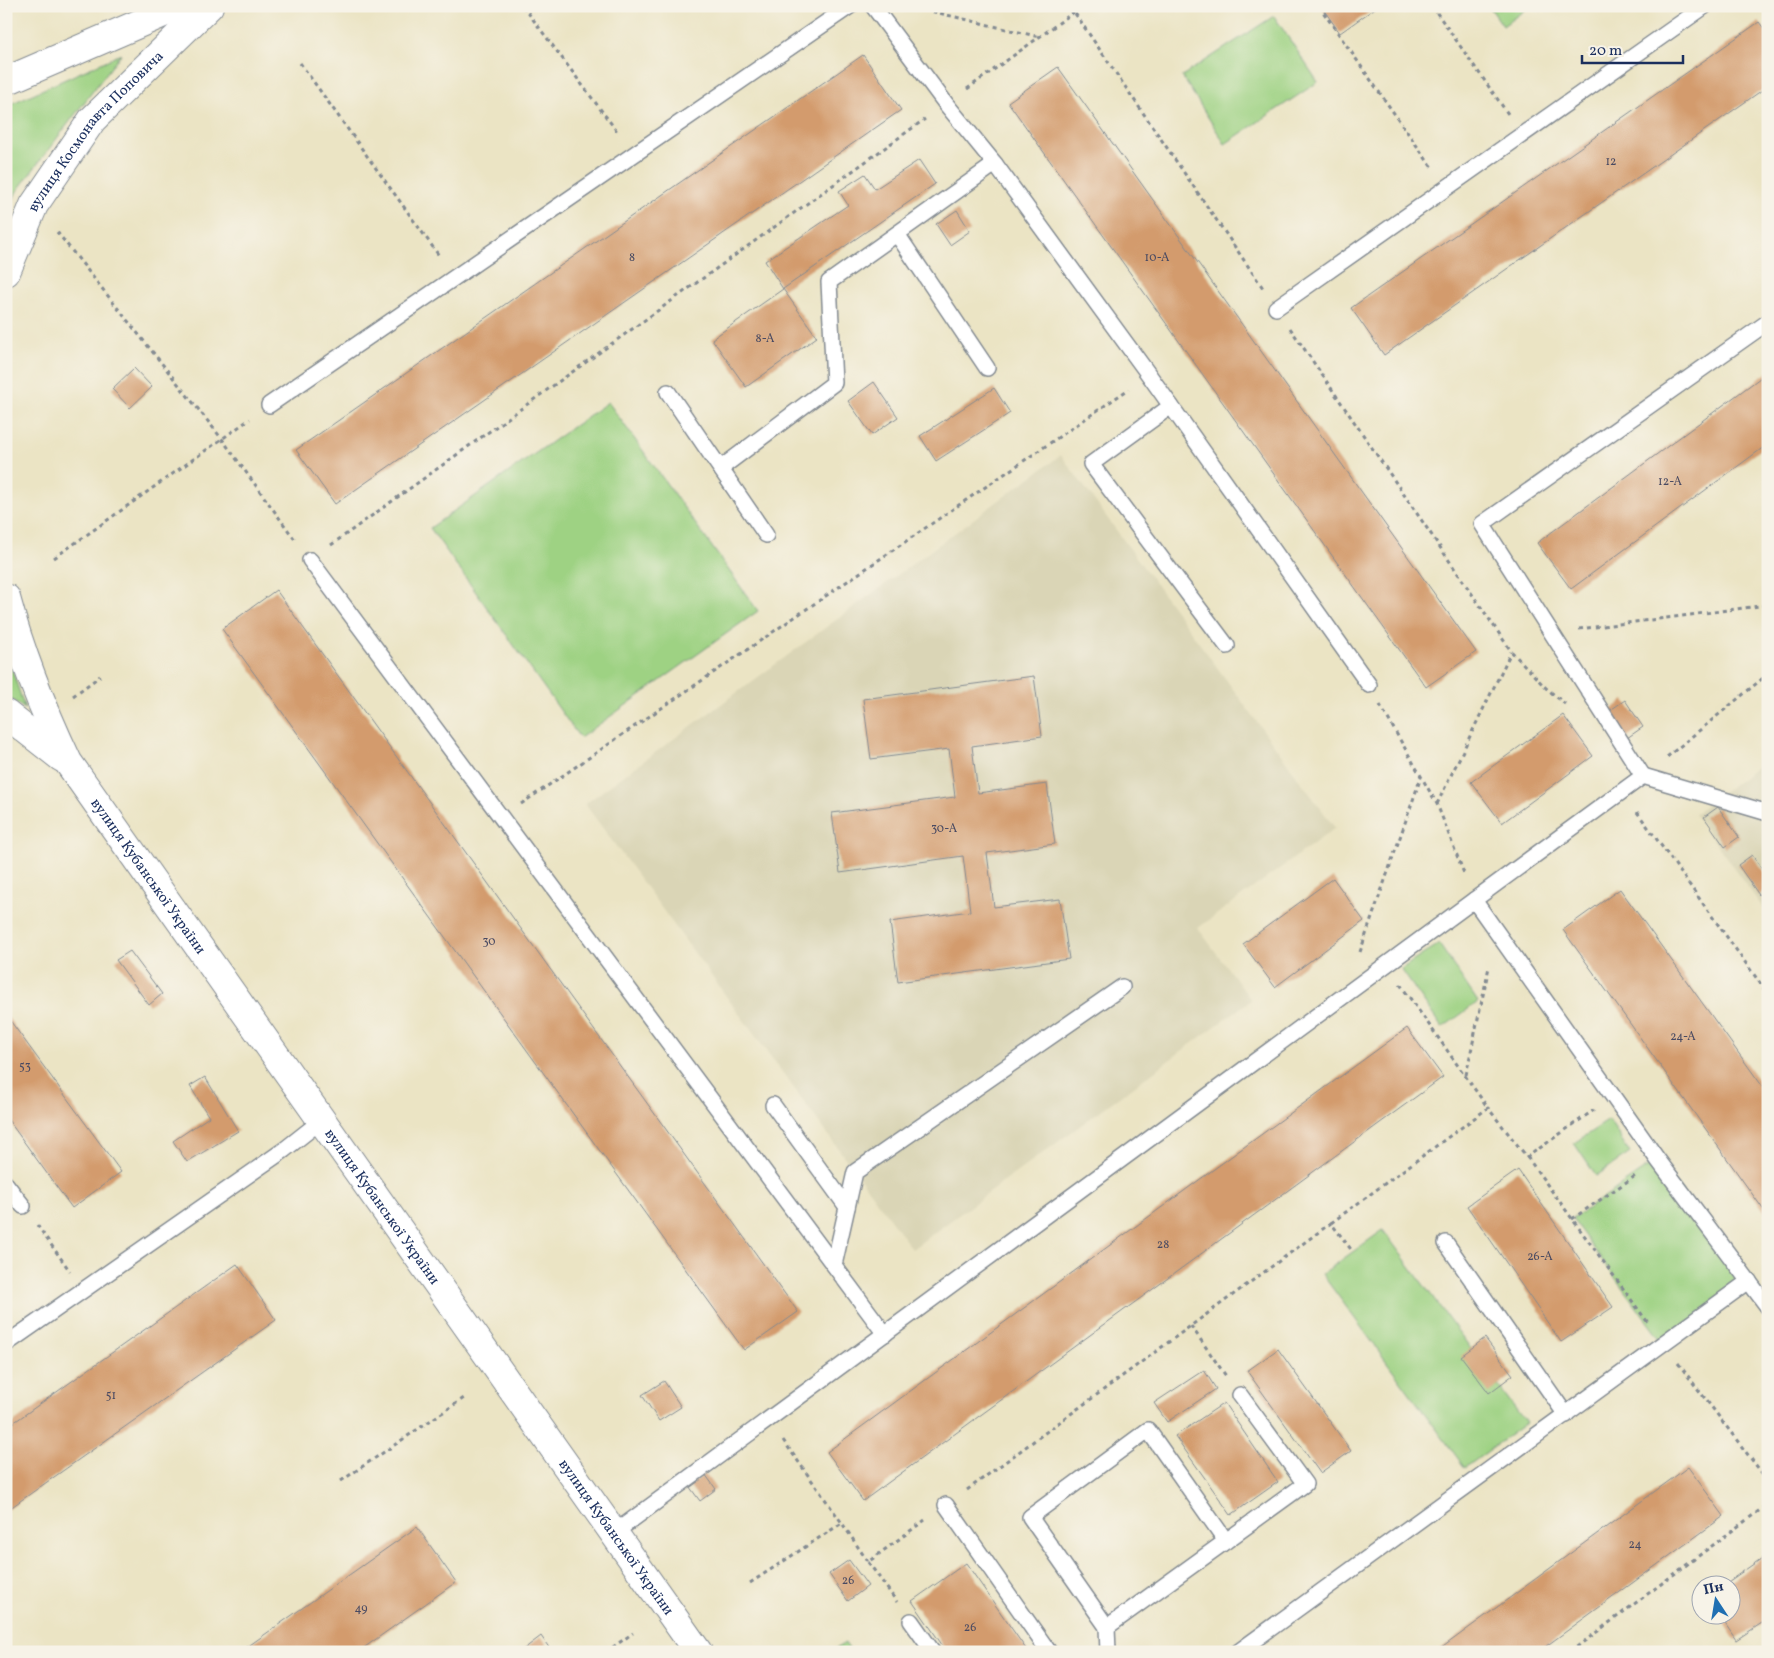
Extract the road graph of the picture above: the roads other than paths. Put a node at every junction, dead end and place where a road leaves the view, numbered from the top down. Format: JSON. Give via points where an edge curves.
{"nodes":[{"id":1,"x":180,"y":6,"type":"edge"},
{"id":2,"x":209,"y":6,"type":"edge"},
{"id":3,"x":850,"y":6,"type":"edge"},
{"id":4,"x":872,"y":6,"type":"edge"},
{"id":5,"x":1705,"y":6,"type":"edge"},
{"id":6,"x":6,"y":81,"type":"edge"},
{"id":7,"x":995,"y":164,"type":"junction"},
{"id":8,"x":897,"y":234,"type":"junction"},
{"id":9,"x":6,"y":272,"type":"edge"},
{"id":10,"x":1276,"y":308,"type":"road end"},
{"id":11,"x":1768,"y":322,"type":"edge"},
{"id":12,"x":987,"y":368,"type":"dead end"},
{"id":13,"x":668,"y":392,"type":"dead end"},
{"id":14,"x":269,"y":405,"type":"road end"},
{"id":15,"x":1171,"y":406,"type":"junction"},
{"id":16,"x":721,"y":468,"type":"junction"},
{"id":17,"x":766,"y":535,"type":"dead end"},
{"id":18,"x":310,"y":560,"type":"road end"},
{"id":19,"x":6,"y":598,"type":"edge"},
{"id":20,"x":1227,"y":646,"type":"dead end"},
{"id":21,"x":1369,"y":685,"type":"road end"},
{"id":22,"x":6,"y":714,"type":"edge"},
{"id":23,"x":68,"y":762,"type":"junction"},
{"id":24,"x":1643,"y":776,"type":"junction"},
{"id":25,"x":1768,"y":813,"type":"edge"},
{"id":26,"x":1474,"y":900,"type":"junction"},
{"id":27,"x":1122,"y":987,"type":"dead end"},
{"id":28,"x":773,"y":1105,"type":"dead end"},
{"id":29,"x":322,"y":1120,"type":"junction"},
{"id":30,"x":6,"y":1184,"type":"edge"},
{"id":31,"x":23,"y":1206,"type":"road end"},
{"id":32,"x":847,"y":1207,"type":"junction"},
{"id":33,"x":1446,"y":1243,"type":"dead end"},
{"id":34,"x":834,"y":1265,"type":"junction"},
{"id":35,"x":1749,"y":1281,"type":"junction"},
{"id":36,"x":1768,"y":1307,"type":"edge"},
{"id":37,"x":884,"y":1334,"type":"junction"},
{"id":38,"x":6,"y":1344,"type":"edge"},
{"id":39,"x":1240,"y":1395,"type":"road end"},
{"id":40,"x":1566,"y":1415,"type":"junction"},
{"id":41,"x":946,"y":1505,"type":"road end"},
{"id":42,"x":614,"y":1533,"type":"junction"},
{"id":43,"x":1226,"y":1541,"type":"junction"},
{"id":44,"x":911,"y":1621,"type":"road end"},
{"id":45,"x":1107,"y":1627,"type":"junction"},
{"id":46,"x":698,"y":1652,"type":"edge"},
{"id":47,"x":933,"y":1652,"type":"edge"},
{"id":48,"x":1049,"y":1652,"type":"edge"},
{"id":49,"x":1108,"y":1652,"type":"edge"},
{"id":50,"x":1238,"y":1652,"type":"edge"}],
"edges":[{"from":1,"to":6,"type":"street"},
{"from":2,"to":9,"type":"street","name":"вулиця Космонавта Поповича","via":[[92,120],[34,205]]},
{"from":3,"to":14,"type":"lane"},
{"from":4,"to":7,"type":"lane"},
{"from":5,"to":10,"type":"lane"},
{"from":7,"to":8,"type":"lane"},
{"from":7,"to":15,"type":"lane"},
{"from":8,"to":12,"type":"lane"},
{"from":8,"to":16,"type":"lane","via":[[830,282],[834,383]]},
{"from":11,"to":24,"type":"lane","via":[[1482,524]]},
{"from":13,"to":16,"type":"lane"},
{"from":15,"to":20,"type":"lane","via":[[1092,464]]},
{"from":15,"to":21,"type":"lane"},
{"from":16,"to":17,"type":"lane"},
{"from":18,"to":34,"type":"lane"},
{"from":19,"to":23,"type":"street","name":"вулиця Кубанської України","via":[[46,716]]},
{"from":22,"to":23,"type":"street","name":"вулиця Кубанської України"},
{"from":23,"to":29,"type":"street","name":"вулиця Кубанської України"},
{"from":24,"to":25,"type":"lane"},
{"from":24,"to":26,"type":"lane"},
{"from":26,"to":35,"type":"lane","via":[[1658,1160]]},
{"from":26,"to":37,"type":"lane"},
{"from":27,"to":32,"type":"lane","via":[[856,1172]]},
{"from":28,"to":32,"type":"lane"},
{"from":29,"to":38,"type":"lane"},
{"from":29,"to":42,"type":"street","name":"вулиця Кубанської України"},
{"from":30,"to":31,"type":"lane"},
{"from":32,"to":34,"type":"lane"},
{"from":33,"to":40,"type":"lane"},
{"from":34,"to":37,"type":"lane"},
{"from":35,"to":36,"type":"lane"},
{"from":35,"to":40,"type":"lane"},
{"from":37,"to":42,"type":"lane"},
{"from":39,"to":43,"type":"lane","via":[[1305,1484]]},
{"from":40,"to":50,"type":"lane"},
{"from":41,"to":48,"type":"lane"},
{"from":42,"to":46,"type":"street","name":"вулиця Кубанської України"},
{"from":43,"to":45,"type":"lane"},
{"from":43,"to":45,"type":"lane","via":[[1148,1430],[1030,1517]]},
{"from":44,"to":47,"type":"lane"},
{"from":45,"to":49,"type":"lane"}]}
